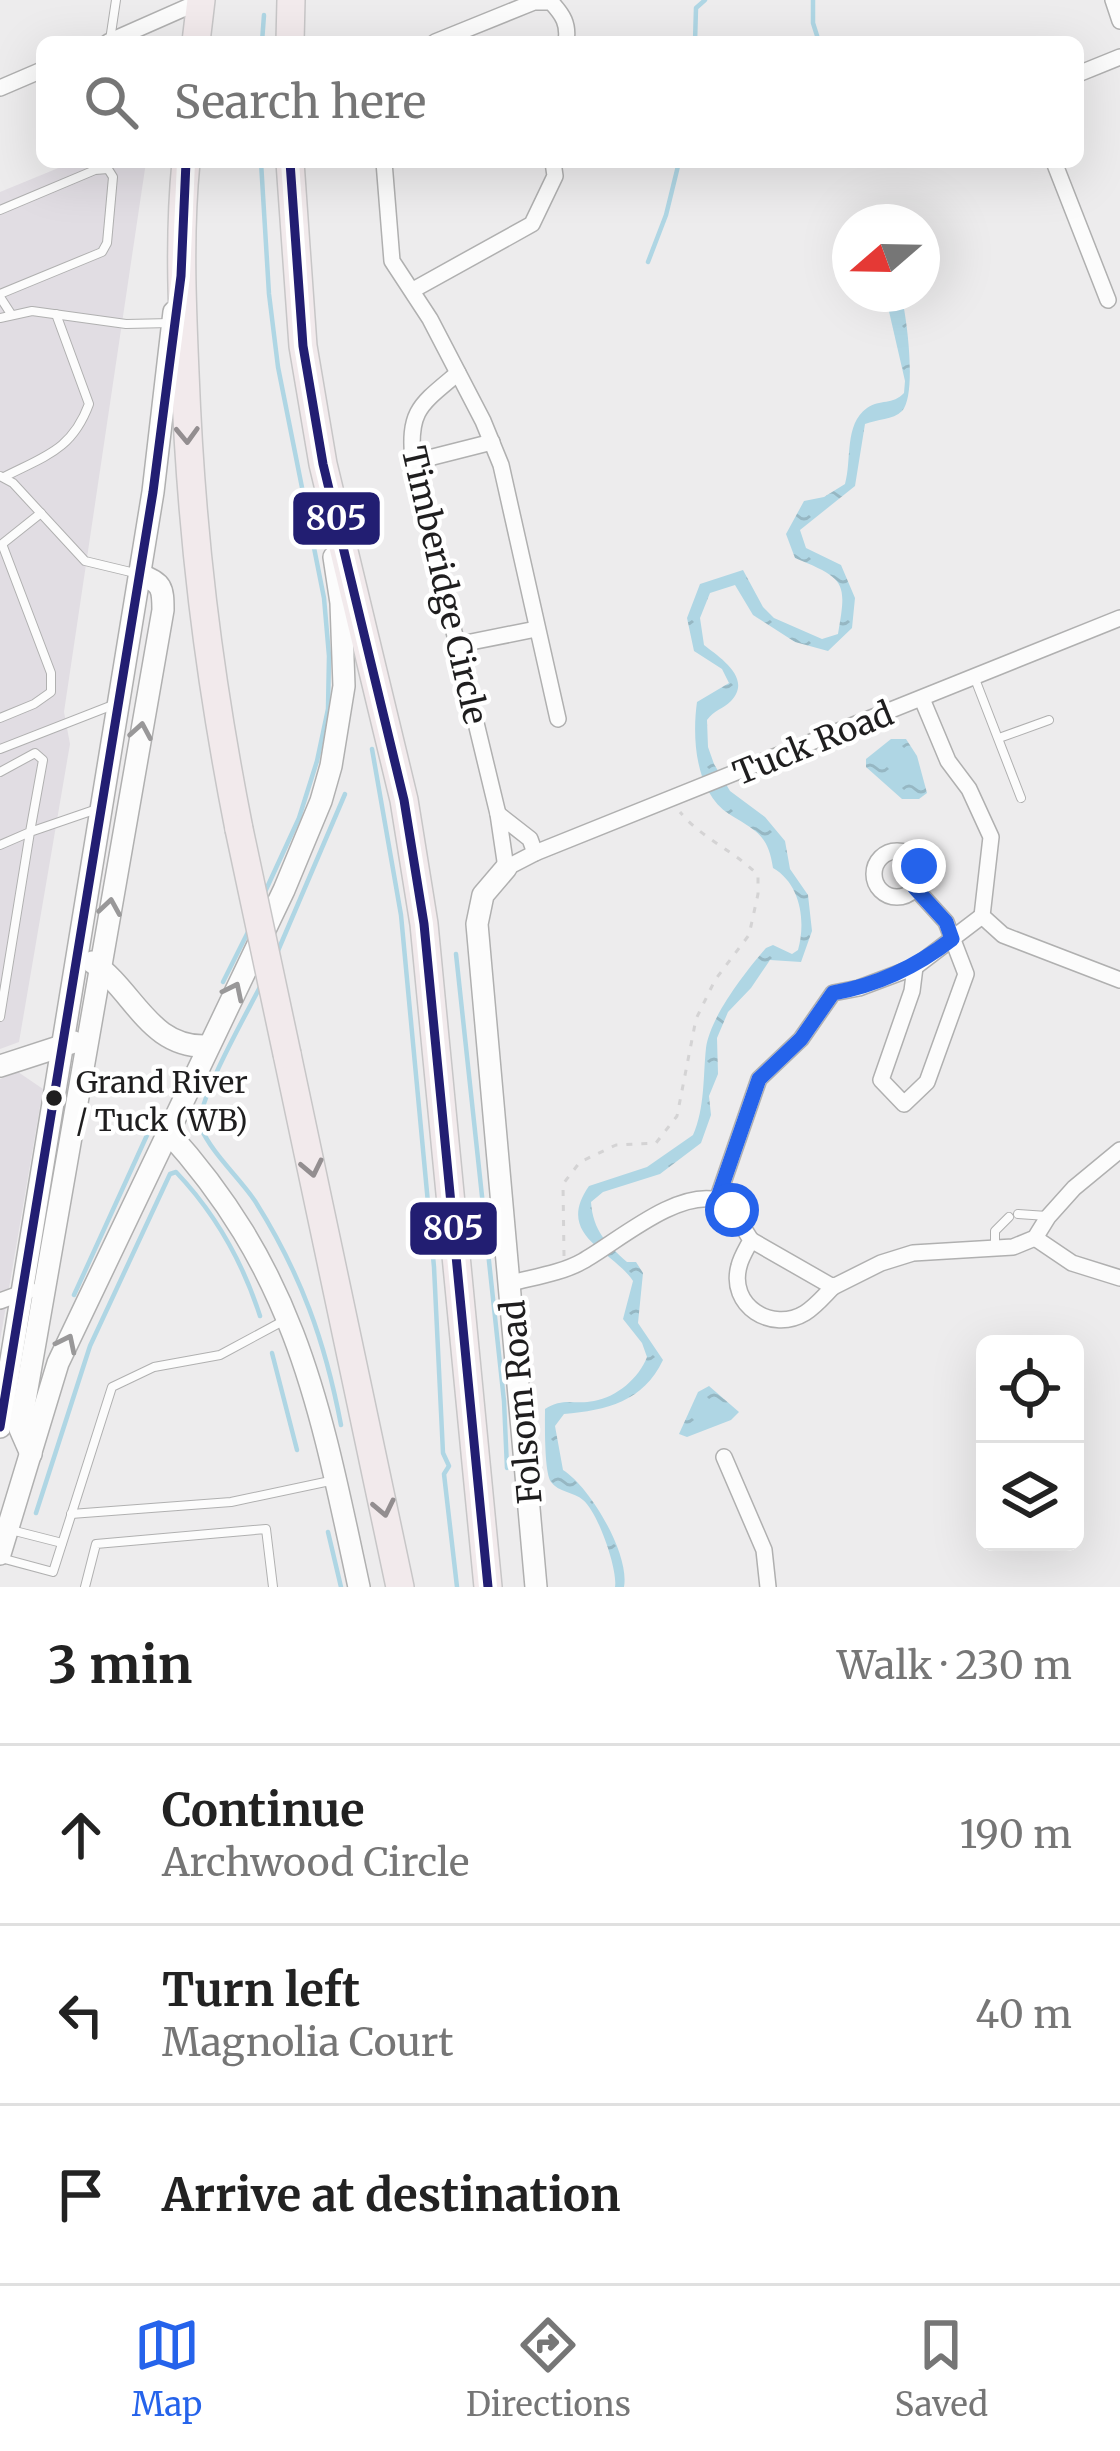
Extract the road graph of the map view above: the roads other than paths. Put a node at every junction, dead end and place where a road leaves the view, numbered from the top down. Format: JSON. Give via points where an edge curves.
{"nodes":[{"id":1,"x":116,"y":0,"type":"edge"},
{"id":2,"x":201,"y":0,"type":"edge"},
{"id":3,"x":291,"y":0,"type":"edge"},
{"id":4,"x":1113,"y":0,"type":"edge"},
{"id":5,"x":1120,"y":21,"type":"edge"},
{"id":6,"x":110,"y":36,"type":"edge"},
{"id":7,"x":122,"y":36,"type":"edge"},
{"id":8,"x":197,"y":36,"type":"edge"},
{"id":9,"x":290,"y":36,"type":"edge"},
{"id":10,"x":450,"y":36,"type":"edge"},
{"id":11,"x":567,"y":36,"type":"edge"},
{"id":12,"x":1120,"y":57,"type":"edge"},
{"id":13,"x":1084,"y":72,"type":"edge"},
{"id":14,"x":36,"y":73,"type":"edge"},
{"id":15,"x":0,"y":88,"type":"edge"},
{"id":16,"x":186,"y":168,"type":"edge"},
{"id":17,"x":290,"y":168,"type":"edge"},
{"id":18,"x":384,"y":168,"type":"edge"},
{"id":19,"x":554,"y":168,"type":"edge"},
{"id":20,"x":1056,"y":168,"type":"edge"},
{"id":21,"x":0,"y":210,"type":"edge"},
{"id":22,"x":181,"y":276,"type":"junction"},
{"id":23,"x":413,"y":290,"type":"junction"},
{"id":24,"x":0,"y":295,"type":"edge"},
{"id":25,"x":1108,"y":300,"type":"edge"},
{"id":26,"x":11,"y":314,"type":"junction"},
{"id":27,"x":56,"y":314,"type":"junction"},
{"id":28,"x":0,"y":318,"type":"edge"},
{"id":29,"x":172,"y":323,"type":"junction"},
{"id":30,"x":458,"y":373,"type":"junction"},
{"id":31,"x":492,"y":442,"type":"junction"},
{"id":32,"x":413,"y":462,"type":"junction"},
{"id":33,"x":323,"y":464,"type":"junction"},
{"id":34,"x":2,"y":476,"type":"edge"},
{"id":35,"x":40,"y":513,"type":"junction"},
{"id":36,"x":1,"y":542,"type":"edge"},
{"id":37,"x":140,"y":575,"type":"junction"},
{"id":38,"x":1120,"y":618,"type":"edge"},
{"id":39,"x":536,"y":629,"type":"junction"},
{"id":40,"x":456,"y":645,"type":"junction"},
{"id":41,"x":975,"y":677,"type":"junction"},
{"id":42,"x":922,"y":699,"type":"junction"},
{"id":43,"x":120,"y":702,"type":"junction"},
{"id":44,"x":0,"y":718,"type":"edge"},
{"id":45,"x":558,"y":719,"type":"dead end"},
{"id":46,"x":1049,"y":720,"type":"dead end"},
{"id":47,"x":999,"y":739,"type":"junction"},
{"id":48,"x":0,"y":749,"type":"edge"},
{"id":49,"x":0,"y":772,"type":"edge"},
{"id":50,"x":1021,"y":798,"type":"dead end"},
{"id":51,"x":498,"y":814,"type":"junction"},
{"id":52,"x":103,"y":815,"type":"junction"},
{"id":53,"x":31,"y":832,"type":"junction"},
{"id":54,"x":0,"y":845,"type":"edge"},
{"id":55,"x":119,"y":846,"type":"junction"},
{"id":56,"x":535,"y":853,"type":"junction"},
{"id":57,"x":506,"y":868,"type":"junction"},
{"id":58,"x":915,"y":888,"type":"dead end"},
{"id":59,"x":982,"y":916,"type":"junction"},
{"id":60,"x":952,"y":939,"type":"junction"},
{"id":61,"x":82,"y":945,"type":"junction"},
{"id":62,"x":915,"y":967,"type":"junction"},
{"id":63,"x":100,"y":968,"type":"junction"},
{"id":64,"x":1120,"y":980,"type":"edge"},
{"id":65,"x":0,"y":1018,"type":"edge"},
{"id":66,"x":88,"y":1038,"type":"junction"},
{"id":67,"x":62,"y":1046,"type":"junction"},
{"id":68,"x":208,"y":1046,"type":"junction"},
{"id":69,"x":0,"y":1066,"type":"edge"},
{"id":70,"x":167,"y":1131,"type":"junction"},
{"id":71,"x":1120,"y":1150,"type":"edge"},
{"id":72,"x":717,"y":1200,"type":"junction"},
{"id":73,"x":1048,"y":1216,"type":"junction"},
{"id":74,"x":1035,"y":1238,"type":"junction"},
{"id":75,"x":751,"y":1240,"type":"junction"},
{"id":76,"x":996,"y":1248,"type":"junction"},
{"id":77,"x":1120,"y":1278,"type":"edge"},
{"id":78,"x":511,"y":1283,"type":"junction"},
{"id":79,"x":44,"y":1286,"type":"junction"},
{"id":80,"x":833,"y":1287,"type":"junction"},
{"id":81,"x":11,"y":1297,"type":"edge"},
{"id":82,"x":289,"y":1319,"type":"junction"},
{"id":83,"x":0,"y":1427,"type":"edge"},
{"id":84,"x":31,"y":1454,"type":"junction"},
{"id":85,"x":724,"y":1456,"type":"dead end"},
{"id":86,"x":336,"y":1479,"type":"junction"},
{"id":87,"x":71,"y":1514,"type":"junction"},
{"id":88,"x":62,"y":1543,"type":"junction"},
{"id":89,"x":2,"y":1546,"type":"edge"},
{"id":90,"x":85,"y":1587,"type":"edge"},
{"id":91,"x":273,"y":1587,"type":"edge"},
{"id":92,"x":359,"y":1587,"type":"edge"},
{"id":93,"x":400,"y":1587,"type":"edge"},
{"id":94,"x":488,"y":1587,"type":"edge"},
{"id":95,"x":536,"y":1587,"type":"edge"},
{"id":96,"x":768,"y":1587,"type":"edge"}],
"edges":[{"from":1,"to":6,"type":"lane"},
{"from":2,"to":7,"type":"street"},
{"from":2,"to":8,"type":"highway"},
{"from":3,"to":9,"type":"highway"},
{"from":4,"to":5,"type":"street"},
{"from":10,"to":11,"type":"street","via":[[550,2]]},
{"from":12,"to":13,"type":"street"},
{"from":14,"to":15,"type":"street"},
{"from":16,"to":22,"type":"highway"},
{"from":17,"to":33,"type":"highway","via":[[302,346]]},
{"from":18,"to":23,"type":"street","via":[[392,262]]},
{"from":19,"to":23,"type":"street","via":[[532,224]]},
{"from":20,"to":25,"type":"street"},
{"from":21,"to":24,"type":"lane","via":[[95,170],[113,177],[102,252]]},
{"from":22,"to":29,"type":"main road"},
{"from":22,"to":93,"type":"highway","one_way":true,"bridge":true,"via":[[190,501],[217,718]]},
{"from":23,"to":30,"type":"street"},
{"from":24,"to":26,"type":"lane"},
{"from":26,"to":27,"type":"lane"},
{"from":26,"to":28,"type":"lane"},
{"from":27,"to":29,"type":"lane"},
{"from":27,"to":34,"type":"lane","via":[[89,404],[61,448]]},
{"from":29,"to":37,"type":"main road"},
{"from":30,"to":31,"type":"street"},
{"from":30,"to":32,"type":"street","name":"Timberidge Circle","via":[[410,425]]},
{"from":31,"to":32,"type":"street"},
{"from":31,"to":39,"type":"street"},
{"from":32,"to":40,"type":"street","name":"Timberidge Circle"},
{"from":68,"to":33,"type":"main road","one_way":true,"via":[[309,834],[332,766],[344,655]]},
{"from":33,"to":94,"type":"highway","via":[[404,800],[424,925]]},
{"from":34,"to":35,"type":"lane"},
{"from":35,"to":36,"type":"lane"},
{"from":35,"to":37,"type":"lane","via":[[85,561]]},
{"from":36,"to":44,"type":"lane","via":[[51,673],[51,692]]},
{"from":37,"to":43,"type":"main road"},
{"from":55,"to":37,"type":"main road","one_way":true,"via":[[163,610],[163,588]]},
{"from":38,"to":41,"type":"street","name":"Tuck Road"},
{"from":39,"to":40,"type":"street"},
{"from":39,"to":45,"type":"street"},
{"from":40,"to":51,"type":"street","name":"Timberidge Circle"},
{"from":41,"to":42,"type":"street","name":"Tuck Road"},
{"from":41,"to":47,"type":"lane"},
{"from":42,"to":56,"type":"street","name":"Tuck Road"},
{"from":42,"to":59,"type":"street","via":[[991,837]]},
{"from":43,"to":48,"type":"lane"},
{"from":43,"to":52,"type":"main road"},
{"from":46,"to":47,"type":"lane"},
{"from":47,"to":50,"type":"lane"},
{"from":49,"to":53,"type":"lane","via":[[35,754],[44,760]]},
{"from":51,"to":56,"type":"street","via":[[530,839]]},
{"from":51,"to":57,"type":"street","name":"Timberidge Circle"},
{"from":52,"to":53,"type":"lane"},
{"from":52,"to":55,"type":"main road"},
{"from":52,"to":61,"type":"main road"},
{"from":53,"to":54,"type":"lane"},
{"from":53,"to":65,"type":"lane"},
{"from":63,"to":55,"type":"main road","one_way":true},
{"from":56,"to":57,"type":"street","name":"Tuck Road"},
{"from":57,"to":78,"type":"main road","name":"Folsom Road","via":[[483,895],[477,924]]},
{"from":58,"to":60,"type":"street"},
{"from":59,"to":60,"type":"street"},
{"from":59,"to":64,"type":"street","via":[[1003,934]]},
{"from":60,"to":62,"type":"street"},
{"from":60,"to":62,"type":"street","via":[[966,974],[927,1082],[904,1104],[881,1081]]},
{"from":61,"to":63,"type":"main road"},
{"from":61,"to":67,"type":"main road"},
{"from":62,"to":72,"type":"street","via":[[833,993],[759,1079]]},
{"from":63,"to":66,"type":"main road"},
{"from":63,"to":68,"type":"main road","via":[[160,1033]]},
{"from":66,"to":67,"type":"main road"},
{"from":66,"to":79,"type":"main road"},
{"from":67,"to":69,"type":"main road"},
{"from":67,"to":81,"type":"main road"},
{"from":68,"to":70,"type":"main road"},
{"from":70,"to":82,"type":"main road","via":[[253,1245]]},
{"from":84,"to":70,"type":"main road","one_way":true,"via":[[58,1363]]},
{"from":71,"to":73,"type":"street"},
{"from":72,"to":75,"type":"street"},
{"from":72,"to":78,"type":"street","via":[[690,1201],[571,1267]]},
{"from":73,"to":74,"type":"street"},
{"from":73,"to":76,"type":"lane","via":[[1013,1215],[995,1231]]},
{"from":74,"to":76,"type":"street"},
{"from":74,"to":77,"type":"street"},
{"from":75,"to":80,"type":"street"},
{"from":75,"to":80,"type":"street","via":[[738,1268],[738,1289],[751,1311],[775,1322],[800,1316]]},
{"from":76,"to":80,"type":"street","via":[[913,1253]]},
{"from":78,"to":95,"type":"main road","name":"Folsom Road"},
{"from":79,"to":81,"type":"street"},
{"from":79,"to":84,"type":"main road","via":[[20,1430]]},
{"from":81,"to":83,"type":"main road"},
{"from":82,"to":86,"type":"main road"},
{"from":82,"to":87,"type":"lane","via":[[220,1354],[154,1367],[112,1388]]},
{"from":84,"to":89,"type":"main road"},
{"from":85,"to":96,"type":"street","via":[[764,1550]]},
{"from":86,"to":87,"type":"lane","via":[[231,1502]]},
{"from":86,"to":92,"type":"main road"},
{"from":87,"to":88,"type":"lane"},
{"from":88,"to":89,"type":"lane"},
{"from":88,"to":89,"type":"lane","via":[[53,1572]]},
{"from":90,"to":91,"type":"lane","via":[[96,1544],[266,1529]]}]}
